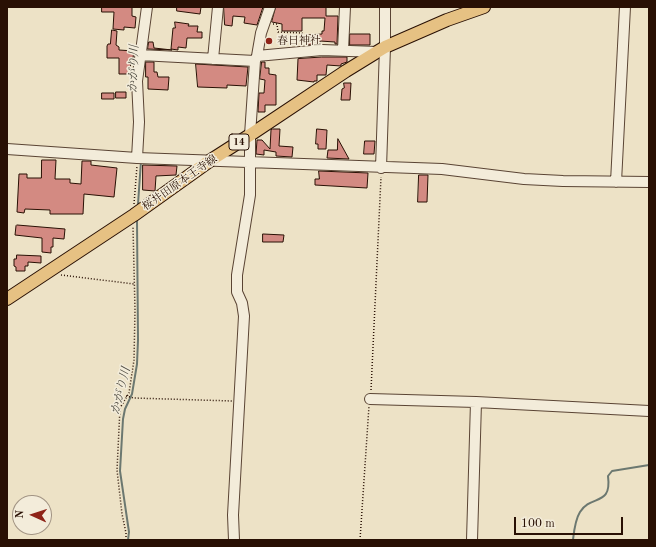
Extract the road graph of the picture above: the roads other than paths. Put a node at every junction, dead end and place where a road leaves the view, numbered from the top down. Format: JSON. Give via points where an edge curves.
{"nodes":[{"id":1,"x":147,"y":7,"type":"edge"},
{"id":2,"x":218,"y":7,"type":"edge"},
{"id":3,"x":270,"y":7,"type":"edge"},
{"id":4,"x":345,"y":7,"type":"edge"},
{"id":5,"x":385,"y":7,"type":"edge"},
{"id":6,"x":484,"y":7,"type":"edge"},
{"id":7,"x":625,"y":7,"type":"edge"},
{"id":8,"x":343,"y":50,"type":"junction"},
{"id":9,"x":381,"y":50,"type":"junction"},
{"id":10,"x":140,"y":55,"type":"junction"},
{"id":11,"x":212,"y":58,"type":"junction"},
{"id":12,"x":256,"y":58,"type":"junction"},
{"id":13,"x":250,"y":135,"type":"junction"},
{"id":14,"x":7,"y":149,"type":"edge"},
{"id":15,"x":137,"y":158,"type":"junction"},
{"id":16,"x":211,"y":160,"type":"junction"},
{"id":17,"x":250,"y":162,"type":"junction"},
{"id":18,"x":381,"y":168,"type":"junction"},
{"id":19,"x":616,"y":182,"type":"junction"},
{"id":20,"x":649,"y":182,"type":"edge"},
{"id":21,"x":7,"y":299,"type":"edge"},
{"id":22,"x":370,"y":399,"type":"road end"},
{"id":23,"x":476,"y":402,"type":"junction"},
{"id":24,"x":649,"y":411,"type":"edge"},
{"id":25,"x":234,"y":540,"type":"edge"},
{"id":26,"x":472,"y":540,"type":"edge"}],
"edges":[{"from":1,"to":10,"type":"street"},
{"from":2,"to":11,"type":"street"},
{"from":3,"to":12,"type":"street"},
{"from":4,"to":8,"type":"street"},
{"from":5,"to":9,"type":"street"},
{"from":6,"to":9,"type":"main road","name":"桜井田原本王寺線","number":"14","via":[[447,20]]},
{"from":7,"to":19,"type":"street"},
{"from":8,"to":9,"type":"street"},
{"from":8,"to":12,"type":"street","via":[[299,51]]},
{"from":9,"to":13,"type":"main road","name":"桜井田原本王寺線","number":"14","via":[[346,70]]},
{"from":9,"to":18,"type":"street"},
{"from":10,"to":11,"type":"street"},
{"from":10,"to":15,"type":"street","via":[[137,81]]},
{"from":11,"to":12,"type":"street"},
{"from":12,"to":13,"type":"street"},
{"from":13,"to":16,"type":"main road","name":"桜井田原本王寺線","number":"14"},
{"from":13,"to":17,"type":"street"},
{"from":14,"to":15,"type":"street"},
{"from":15,"to":16,"type":"street"},
{"from":16,"to":17,"type":"street"},
{"from":16,"to":21,"type":"main road","name":"桜井田原本王寺線","number":"14","via":[[134,215]]},
{"from":17,"to":18,"type":"street"},
{"from":17,"to":25,"type":"street","via":[[250,195],[237,275],[244,316],[233,515]]},
{"from":18,"to":19,"type":"street","via":[[442,169],[524,179]]},
{"from":19,"to":20,"type":"street"},
{"from":22,"to":23,"type":"street"},
{"from":23,"to":24,"type":"street"},
{"from":23,"to":26,"type":"street"}]}
